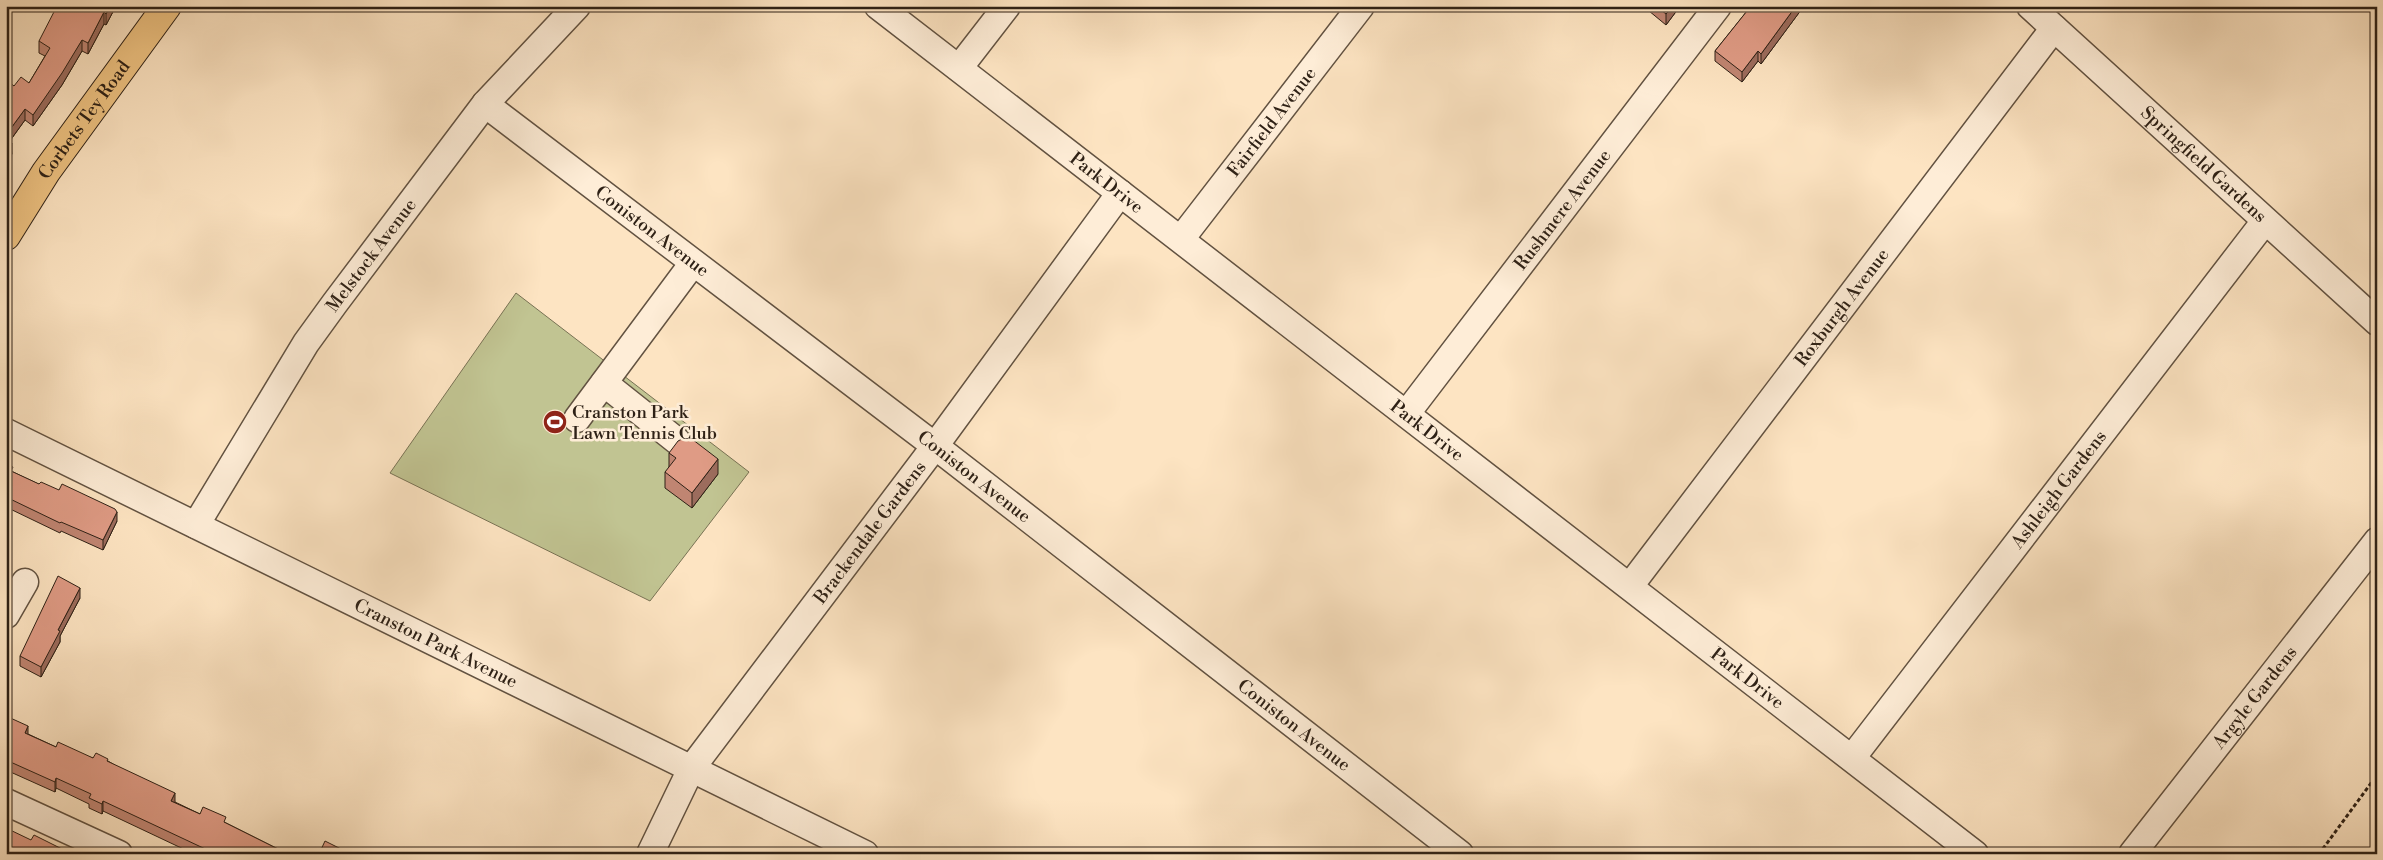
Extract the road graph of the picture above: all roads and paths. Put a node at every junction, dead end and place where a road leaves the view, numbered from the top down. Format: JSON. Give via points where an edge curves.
{"nodes":[{"id":1,"x":167,"y":6,"type":"edge"},
{"id":2,"x":577,"y":6,"type":"edge"},
{"id":3,"x":878,"y":6,"type":"edge"},
{"id":4,"x":1007,"y":6,"type":"edge"},
{"id":5,"x":1361,"y":6,"type":"edge"},
{"id":6,"x":1718,"y":6,"type":"edge"},
{"id":7,"x":2030,"y":6,"type":"edge"},
{"id":8,"x":2054,"y":28,"type":"junction"},
{"id":9,"x":959,"y":68,"type":"junction"},
{"id":10,"x":486,"y":104,"type":"junction"},
{"id":11,"x":1120,"y":193,"type":"junction"},
{"id":12,"x":2265,"y":221,"type":"junction"},
{"id":13,"x":6,"y":236,"type":"edge"},
{"id":14,"x":1181,"y":239,"type":"junction"},
{"id":15,"x":693,"y":263,"type":"junction"},
{"id":16,"x":2377,"y":322,"type":"edge"},
{"id":17,"x":604,"y":383,"type":"junction"},
{"id":18,"x":1407,"y":413,"type":"junction"},
{"id":19,"x":577,"y":419,"type":"dead end"},
{"id":20,"x":6,"y":432,"type":"edge"},
{"id":21,"x":677,"y":441,"type":"edge"},
{"id":22,"x":935,"y":446,"type":"junction"},
{"id":23,"x":196,"y":525,"type":"junction"},
{"id":24,"x":2377,"y":541,"type":"edge"},
{"id":25,"x":1630,"y":586,"type":"junction"},
{"id":26,"x":1852,"y":758,"type":"junction"},
{"id":27,"x":691,"y":770,"type":"junction"},
{"id":28,"x":2377,"y":775,"type":"edge"},
{"id":29,"x":6,"y":802,"type":"edge"},
{"id":30,"x":119,"y":854,"type":"edge"},
{"id":31,"x":650,"y":854,"type":"edge"},
{"id":32,"x":865,"y":854,"type":"edge"},
{"id":33,"x":1460,"y":854,"type":"edge"},
{"id":34,"x":1975,"y":854,"type":"edge"},
{"id":35,"x":2132,"y":854,"type":"edge"},
{"id":36,"x":2319,"y":854,"type":"edge"}],
"edges":[{"from":1,"to":13,"type":"main road","name":"Corbets Tey Road","via":[[46,172]]},
{"from":2,"to":10,"type":"street","name":"Melstock Avenue"},
{"from":3,"to":9,"type":"street","name":"Park Drive"},
{"from":4,"to":9,"type":"street"},
{"from":5,"to":14,"type":"street","name":"Fairfield Avenue"},
{"from":6,"to":18,"type":"street","name":"Rushmere Avenue"},
{"from":7,"to":8,"type":"street","name":"Springfield Gardens"},
{"from":8,"to":12,"type":"street","name":"Springfield Gardens"},
{"from":8,"to":25,"type":"street","name":"Roxburgh Avenue"},
{"from":9,"to":11,"type":"street","name":"Park Drive"},
{"from":10,"to":15,"type":"street","name":"Coniston Avenue"},
{"from":10,"to":23,"type":"street","name":"Melstock Avenue","via":[[306,343]]},
{"from":11,"to":14,"type":"street","name":"Park Drive"},
{"from":11,"to":22,"type":"street","name":"Brackendale Gardens"},
{"from":12,"to":16,"type":"street","name":"Springfield Gardens"},
{"from":12,"to":26,"type":"street","name":"Ashleigh Gardens"},
{"from":14,"to":18,"type":"street","name":"Park Drive"},
{"from":15,"to":17,"type":"street"},
{"from":15,"to":22,"type":"street","name":"Coniston Avenue"},
{"from":17,"to":19,"type":"street"},
{"from":17,"to":21,"type":"street"},
{"from":18,"to":25,"type":"street","name":"Park Drive"},
{"from":20,"to":23,"type":"street","name":"Cranston Park Avenue"},
{"from":22,"to":27,"type":"street","name":"Brackendale Gardens"},
{"from":22,"to":33,"type":"street","name":"Coniston Avenue"},
{"from":23,"to":27,"type":"street","name":"Cranston Park Avenue"},
{"from":24,"to":35,"type":"street","name":"Argyle Gardens"},
{"from":25,"to":26,"type":"street","name":"Park Drive"},
{"from":26,"to":34,"type":"street","name":"Park Drive"},
{"from":27,"to":31,"type":"street","name":"Brackendale Gardens"},
{"from":27,"to":32,"type":"street","name":"Cranston Park Avenue"},
{"from":28,"to":36,"type":"path"},
{"from":29,"to":30,"type":"street"}]}
